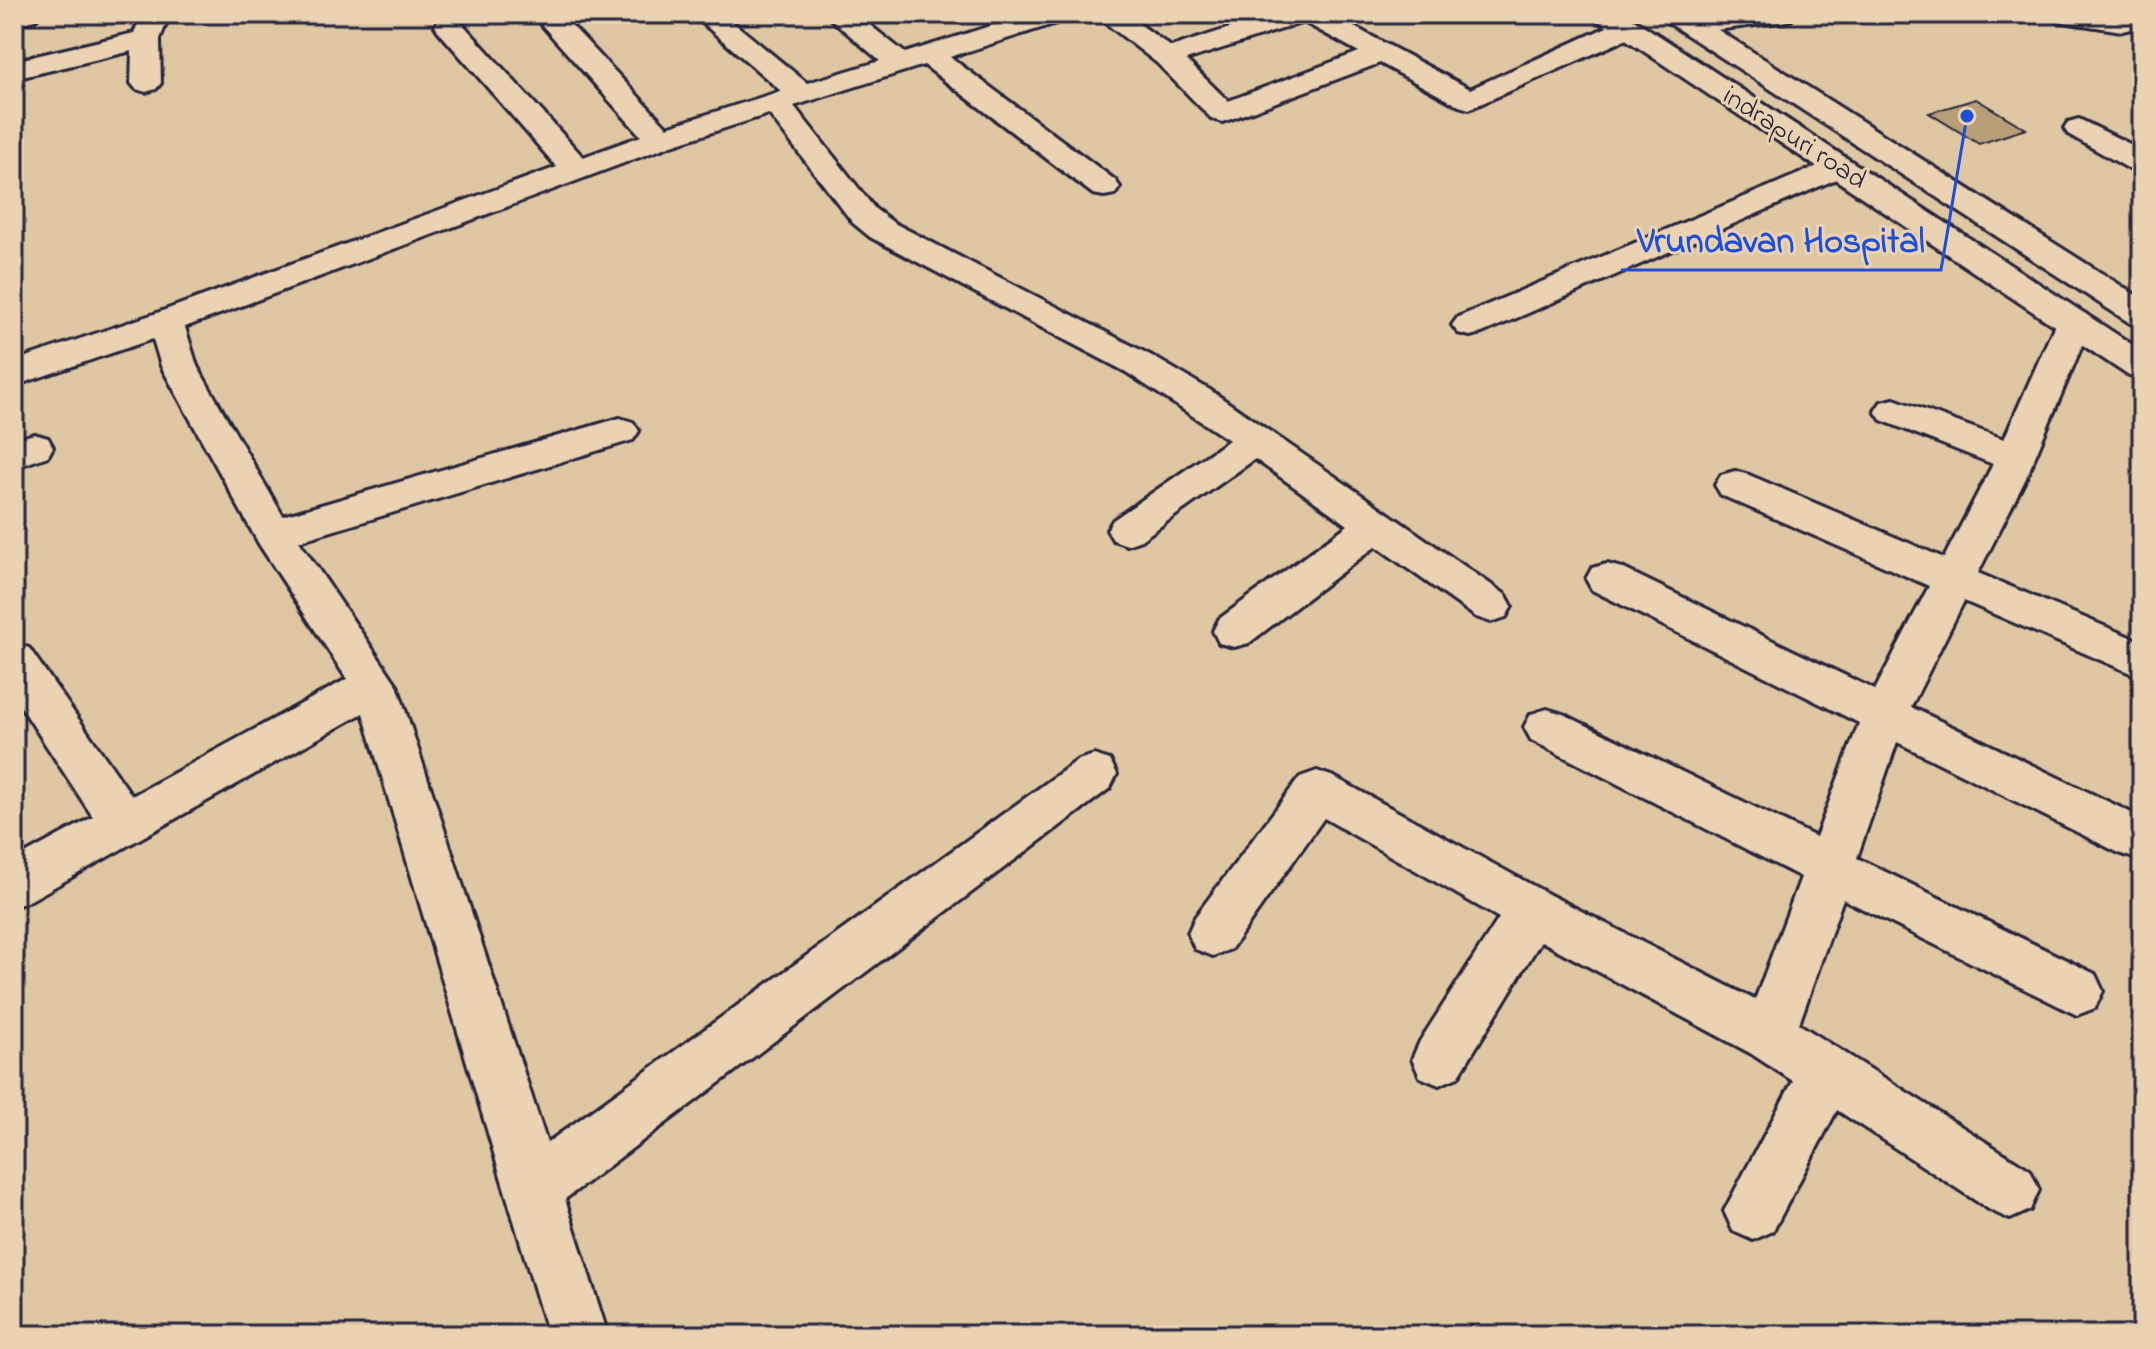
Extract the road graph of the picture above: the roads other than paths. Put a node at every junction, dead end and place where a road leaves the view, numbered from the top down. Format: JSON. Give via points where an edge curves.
{"nodes":[{"id":1,"x":25,"y":14,"type":"edge"},
{"id":2,"x":546,"y":14,"type":"edge"},
{"id":3,"x":706,"y":14,"type":"edge"},
{"id":4,"x":839,"y":14,"type":"edge"},
{"id":5,"x":1056,"y":14,"type":"edge"},
{"id":6,"x":1108,"y":14,"type":"edge"},
{"id":7,"x":1301,"y":14,"type":"edge"},
{"id":8,"x":1310,"y":14,"type":"edge"},
{"id":9,"x":1781,"y":14,"type":"edge"},
{"id":10,"x":2063,"y":14,"type":"edge"},
{"id":11,"x":14,"y":17,"type":"edge"},
{"id":12,"x":1682,"y":20,"type":"edge"},
{"id":13,"x":1618,"y":21,"type":"edge"},
{"id":14,"x":2122,"y":23,"type":"dead end"},
{"id":15,"x":449,"y":26,"type":"dead end"},
{"id":16,"x":151,"y":27,"type":"edge"},
{"id":17,"x":1382,"y":53,"type":"junction"},
{"id":18,"x":1167,"y":57,"type":"junction"},
{"id":19,"x":914,"y":59,"type":"junction"},
{"id":20,"x":14,"y":70,"type":"edge"},
{"id":21,"x":146,"y":83,"type":"dead end"},
{"id":22,"x":789,"y":98,"type":"junction"},
{"id":23,"x":2079,"y":128,"type":"dead end"},
{"id":24,"x":661,"y":139,"type":"junction"},
{"id":25,"x":2142,"y":163,"type":"edge"},
{"id":26,"x":1837,"y":167,"type":"junction"},
{"id":27,"x":577,"y":170,"type":"junction"},
{"id":28,"x":1104,"y":187,"type":"dead end"},
{"id":29,"x":2142,"y":315,"type":"edge"},
{"id":30,"x":166,"y":322,"type":"junction"},
{"id":31,"x":2074,"y":322,"type":"junction"},
{"id":32,"x":1470,"y":325,"type":"dead end"},
{"id":33,"x":2142,"y":368,"type":"edge"},
{"id":34,"x":14,"y":374,"type":"edge"},
{"id":35,"x":1894,"y":411,"type":"dead end"},
{"id":36,"x":620,"y":431,"type":"dead end"},
{"id":37,"x":1255,"y":440,"type":"junction"},
{"id":38,"x":2014,"y":458,"type":"junction"},
{"id":39,"x":1735,"y":485,"type":"dead end"},
{"id":40,"x":1376,"y":525,"type":"junction"},
{"id":41,"x":1127,"y":530,"type":"dead end"},
{"id":42,"x":273,"y":534,"type":"junction"},
{"id":43,"x":1607,"y":579,"type":"dead end"},
{"id":44,"x":1953,"y":579,"type":"junction"},
{"id":45,"x":1491,"y":606,"type":"dead end"},
{"id":46,"x":1234,"y":631,"type":"dead end"},
{"id":47,"x":14,"y":660,"type":"edge"},
{"id":48,"x":2142,"y":661,"type":"edge"},
{"id":49,"x":375,"y":685,"type":"junction"},
{"id":50,"x":1884,"y":715,"type":"junction"},
{"id":51,"x":1547,"y":727,"type":"dead end"},
{"id":52,"x":1094,"y":774,"type":"dead end"},
{"id":53,"x":124,"y":824,"type":"junction"},
{"id":54,"x":2136,"y":838,"type":"dead end"},
{"id":55,"x":1829,"y":865,"type":"junction"},
{"id":56,"x":14,"y":885,"type":"edge"},
{"id":57,"x":1532,"y":911,"type":"junction"},
{"id":58,"x":1213,"y":933,"type":"dead end"},
{"id":59,"x":2077,"y":991,"type":"dead end"},
{"id":60,"x":1769,"y":1035,"type":"junction"},
{"id":61,"x":1439,"y":1059,"type":"dead end"},
{"id":62,"x":1828,"y":1071,"type":"junction"},
{"id":63,"x":533,"y":1187,"type":"junction"},
{"id":64,"x":2010,"y":1190,"type":"dead end"},
{"id":65,"x":1753,"y":1211,"type":"dead end"},
{"id":66,"x":578,"y":1335,"type":"edge"}],
"edges":[{"from":1,"to":11,"type":"street"},
{"from":2,"to":24,"type":"street"},
{"from":3,"to":22,"type":"street"},
{"from":4,"to":19,"type":"street"},
{"from":5,"to":19,"type":"street"},
{"from":6,"to":18,"type":"street"},
{"from":7,"to":18,"type":"street"},
{"from":8,"to":17,"type":"street"},
{"from":9,"to":12,"type":"street"},
{"from":10,"to":14,"type":"street"},
{"from":12,"to":29,"type":"street","name":"indrapuri road"},
{"from":13,"to":17,"type":"street","via":[[1469,100]]},
{"from":13,"to":26,"type":"street","name":"indrapuri road"},
{"from":15,"to":27,"type":"street"},
{"from":16,"to":20,"type":"street"},
{"from":16,"to":21,"type":"street"},
{"from":17,"to":18,"type":"street","via":[[1223,113]]},
{"from":19,"to":22,"type":"street"},
{"from":19,"to":28,"type":"street"},
{"from":22,"to":24,"type":"street"},
{"from":22,"to":37,"type":"street","via":[[864,216],[882,230],[1139,364]]},
{"from":23,"to":25,"type":"street"},
{"from":24,"to":27,"type":"street"},
{"from":26,"to":31,"type":"street","name":"indrapuri road"},
{"from":26,"to":32,"type":"street"},
{"from":27,"to":30,"type":"street"},
{"from":30,"to":34,"type":"street"},
{"from":30,"to":42,"type":"street","via":[[179,366]]},
{"from":31,"to":33,"type":"street","name":"indrapuri road"},
{"from":31,"to":38,"type":"street"},
{"from":35,"to":38,"type":"street"},
{"from":36,"to":42,"type":"street"},
{"from":37,"to":40,"type":"street"},
{"from":37,"to":41,"type":"street"},
{"from":38,"to":44,"type":"street"},
{"from":39,"to":44,"type":"street"},
{"from":40,"to":45,"type":"street"},
{"from":40,"to":46,"type":"street"},
{"from":42,"to":49,"type":"street"},
{"from":43,"to":50,"type":"street"},
{"from":44,"to":48,"type":"street"},
{"from":44,"to":50,"type":"street"},
{"from":47,"to":53,"type":"street"},
{"from":49,"to":53,"type":"street"},
{"from":49,"to":63,"type":"street"},
{"from":50,"to":54,"type":"street"},
{"from":50,"to":55,"type":"street"},
{"from":51,"to":55,"type":"street"},
{"from":52,"to":63,"type":"street"},
{"from":53,"to":56,"type":"street"},
{"from":55,"to":59,"type":"street"},
{"from":55,"to":60,"type":"street"},
{"from":57,"to":58,"type":"street","via":[[1317,791]]},
{"from":57,"to":60,"type":"street"},
{"from":57,"to":61,"type":"street"},
{"from":60,"to":62,"type":"street"},
{"from":62,"to":64,"type":"street"},
{"from":62,"to":65,"type":"street"},
{"from":63,"to":66,"type":"street"}]}
